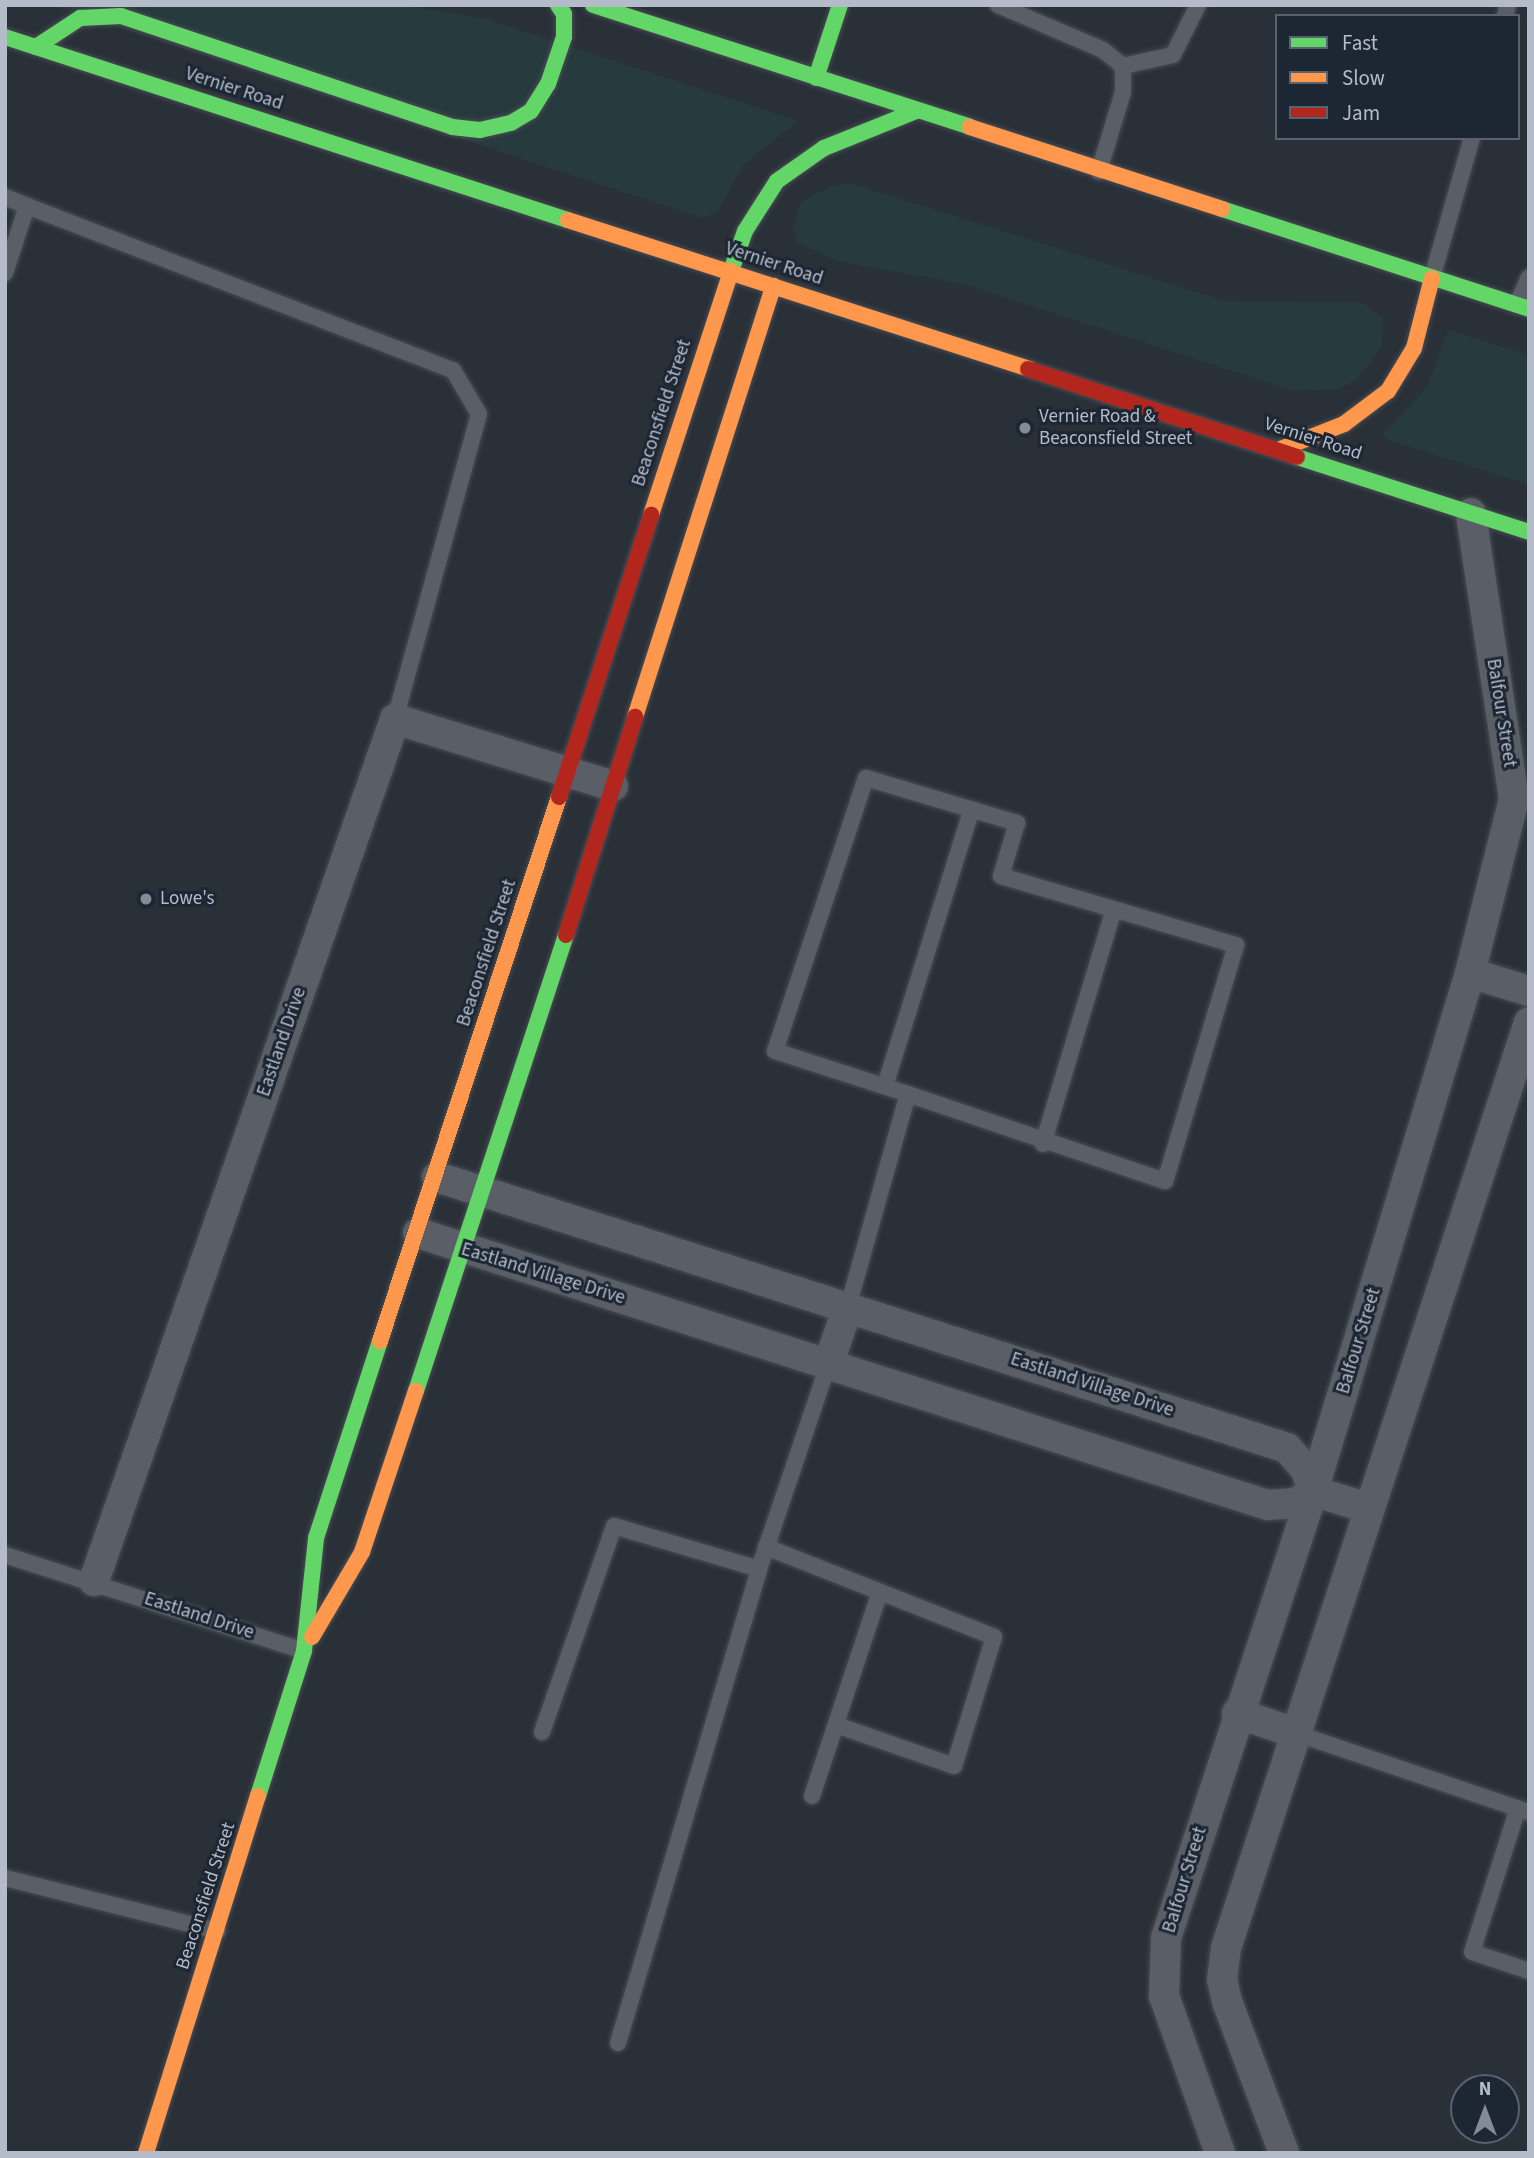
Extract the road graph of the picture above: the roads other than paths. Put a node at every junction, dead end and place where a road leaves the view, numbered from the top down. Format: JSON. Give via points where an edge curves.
{"nodes":[{"id":1,"x":558,"y":5,"type":"edge"},
{"id":2,"x":593,"y":5,"type":"edge"},
{"id":3,"x":840,"y":5,"type":"edge"},
{"id":4,"x":998,"y":5,"type":"edge"},
{"id":5,"x":1198,"y":5,"type":"edge"},
{"id":6,"x":5,"y":37,"type":"edge"},
{"id":7,"x":36,"y":47,"type":"junction"},
{"id":8,"x":1123,"y":66,"type":"junction"},
{"id":9,"x":816,"y":78,"type":"junction"},
{"id":10,"x":916,"y":111,"type":"junction"},
{"id":11,"x":1471,"y":140,"type":"edge"},
{"id":12,"x":1099,"y":171,"type":"junction"},
{"id":13,"x":5,"y":197,"type":"edge"},
{"id":14,"x":27,"y":206,"type":"junction"},
{"id":15,"x":731,"y":271,"type":"junction"},
{"id":16,"x":5,"y":273,"type":"edge"},
{"id":17,"x":1529,"y":277,"type":"edge"},
{"id":18,"x":1432,"y":278,"type":"junction"},
{"id":19,"x":773,"y":286,"type":"junction"},
{"id":20,"x":1523,"y":307,"type":"edge"},
{"id":21,"x":1278,"y":450,"type":"junction"},
{"id":22,"x":1471,"y":513,"type":"junction"},
{"id":23,"x":1529,"y":532,"type":"edge"},
{"id":24,"x":395,"y":719,"type":"junction"},
{"id":25,"x":568,"y":770,"type":"junction"},
{"id":26,"x":613,"y":786,"type":"junction"},
{"id":27,"x":1522,"y":801,"type":"edge"},
{"id":28,"x":972,"y":809,"type":"junction"},
{"id":29,"x":1114,"y":909,"type":"junction"},
{"id":30,"x":1470,"y":973,"type":"junction"},
{"id":31,"x":1529,"y":991,"type":"edge"},
{"id":32,"x":1529,"y":1022,"type":"edge"},
{"id":33,"x":885,"y":1086,"type":"junction"},
{"id":34,"x":908,"y":1094,"type":"junction"},
{"id":35,"x":1043,"y":1143,"type":"junction"},
{"id":36,"x":437,"y":1177,"type":"junction"},
{"id":37,"x":483,"y":1194,"type":"junction"},
{"id":38,"x":418,"y":1233,"type":"junction"},
{"id":39,"x":463,"y":1250,"type":"junction"},
{"id":40,"x":848,"y":1307,"type":"junction"},
{"id":41,"x":829,"y":1362,"type":"junction"},
{"id":42,"x":1313,"y":1492,"type":"junction"},
{"id":43,"x":1368,"y":1508,"type":"junction"},
{"id":44,"x":766,"y":1547,"type":"junction"},
{"id":45,"x":5,"y":1555,"type":"edge"},
{"id":46,"x":759,"y":1569,"type":"junction"},
{"id":47,"x":94,"y":1580,"type":"junction"},
{"id":48,"x":880,"y":1592,"type":"junction"},
{"id":49,"x":304,"y":1651,"type":"junction"},
{"id":50,"x":1237,"y":1713,"type":"junction"},
{"id":51,"x":836,"y":1725,"type":"junction"},
{"id":52,"x":542,"y":1732,"type":"dead end"},
{"id":53,"x":1295,"y":1733,"type":"junction"},
{"id":54,"x":812,"y":1796,"type":"dead end"},
{"id":55,"x":1523,"y":1810,"type":"edge"},
{"id":56,"x":5,"y":1878,"type":"edge"},
{"id":57,"x":217,"y":1931,"type":"junction"},
{"id":58,"x":1529,"y":1971,"type":"edge"},
{"id":59,"x":618,"y":2043,"type":"dead end"},
{"id":60,"x":146,"y":2153,"type":"edge"},
{"id":61,"x":1220,"y":2153,"type":"edge"},
{"id":62,"x":1284,"y":2153,"type":"edge"}],
"edges":[{"from":1,"to":7,"type":"main road","via":[[564,14],[564,37],[548,84],[530,111],[512,123],[480,130],[452,127],[121,16],[80,18]]},
{"from":2,"to":9,"type":"main road"},
{"from":3,"to":9,"type":"main road"},
{"from":4,"to":8,"type":"lane","via":[[1104,50]]},
{"from":5,"to":8,"type":"lane","via":[[1173,55]]},
{"from":6,"to":7,"type":"main road","name":"Vernier Road"},
{"from":7,"to":15,"type":"main road","name":"Vernier Road"},
{"from":8,"to":12,"type":"lane","via":[[1124,92]]},
{"from":9,"to":10,"type":"main road"},
{"from":10,"to":12,"type":"main road"},
{"from":10,"to":15,"type":"main road","name":"Beaconsfield Street","via":[[824,148],[777,181],[745,231]]},
{"from":11,"to":18,"type":"lane"},
{"from":12,"to":18,"type":"main road"},
{"from":13,"to":14,"type":"lane"},
{"from":14,"to":16,"type":"lane"},
{"from":14,"to":24,"type":"lane","via":[[453,370],[478,414]]},
{"from":15,"to":19,"type":"main road","name":"Vernier Road"},
{"from":15,"to":25,"type":"main road","name":"Beaconsfield Street"},
{"from":17,"to":20,"type":"lane"},
{"from":18,"to":20,"type":"main road"},
{"from":18,"to":21,"type":"main road","via":[[1414,348],[1388,391],[1343,424]]},
{"from":19,"to":21,"type":"main road","name":"Vernier Road"},
{"from":19,"to":26,"type":"main road","name":"Beaconsfield Street"},
{"from":21,"to":22,"type":"main road","name":"Vernier Road"},
{"from":22,"to":23,"type":"main road","name":"Vernier Road"},
{"from":22,"to":27,"type":"street","name":"Balfour Street"},
{"from":24,"to":25,"type":"street"},
{"from":24,"to":47,"type":"street","name":"Eastland Drive"},
{"from":25,"to":26,"type":"street"},
{"from":25,"to":36,"type":"main road","name":"Beaconsfield Street"},
{"from":26,"to":37,"type":"main road","name":"Beaconsfield Street"},
{"from":27,"to":30,"type":"street","name":"Balfour Street"},
{"from":28,"to":29,"type":"lane","via":[[1017,823],[1001,876]]},
{"from":28,"to":33,"type":"lane"},
{"from":28,"to":33,"type":"lane","via":[[866,778],[775,1051]]},
{"from":29,"to":35,"type":"lane"},
{"from":29,"to":35,"type":"lane","via":[[1236,945],[1165,1181]]},
{"from":30,"to":31,"type":"street"},
{"from":30,"to":42,"type":"street","name":"Balfour Street"},
{"from":32,"to":43,"type":"street"},
{"from":33,"to":34,"type":"lane"},
{"from":34,"to":35,"type":"lane"},
{"from":34,"to":40,"type":"lane"},
{"from":36,"to":37,"type":"street","name":"Eastland Village Drive"},
{"from":36,"to":38,"type":"main road","name":"Beaconsfield Street"},
{"from":37,"to":39,"type":"main road","name":"Beaconsfield Street"},
{"from":37,"to":40,"type":"street","name":"Eastland Village Drive"},
{"from":38,"to":39,"type":"street","name":"Eastland Village Drive"},
{"from":38,"to":49,"type":"main road","name":"Beaconsfield Street","via":[[383,1356],[316,1538]]},
{"from":39,"to":41,"type":"street","name":"Eastland Village Drive"},
{"from":39,"to":49,"type":"main road","name":"Beaconsfield Street","via":[[417,1366],[362,1552]]},
{"from":40,"to":41,"type":"street"},
{"from":40,"to":42,"type":"street","name":"Eastland Village Drive","via":[[1287,1448],[1306,1469]]},
{"from":41,"to":42,"type":"street","name":"Eastland Village Drive","via":[[1267,1505],[1296,1503]]},
{"from":41,"to":44,"type":"lane"},
{"from":42,"to":43,"type":"street"},
{"from":42,"to":50,"type":"street","name":"Balfour Street"},
{"from":43,"to":53,"type":"street"},
{"from":44,"to":46,"type":"lane"},
{"from":44,"to":48,"type":"lane"},
{"from":45,"to":47,"type":"lane","name":"Eastland Drive"},
{"from":46,"to":52,"type":"lane","via":[[614,1526]]},
{"from":46,"to":59,"type":"lane"},
{"from":47,"to":49,"type":"lane","name":"Eastland Drive"},
{"from":48,"to":51,"type":"lane"},
{"from":48,"to":51,"type":"lane","via":[[994,1637],[954,1766]]},
{"from":49,"to":57,"type":"main road","name":"Beaconsfield Street"},
{"from":50,"to":53,"type":"street"},
{"from":50,"to":61,"type":"street","name":"Balfour Street","via":[[1166,1938],[1162,1977],[1170,2020]]},
{"from":51,"to":54,"type":"lane"},
{"from":53,"to":55,"type":"lane"},
{"from":53,"to":62,"type":"street","via":[[1226,1948],[1222,1980]]},
{"from":55,"to":58,"type":"lane","via":[[1472,1952]]},
{"from":56,"to":57,"type":"lane"},
{"from":57,"to":60,"type":"main road","name":"Beaconsfield Street"}]}
